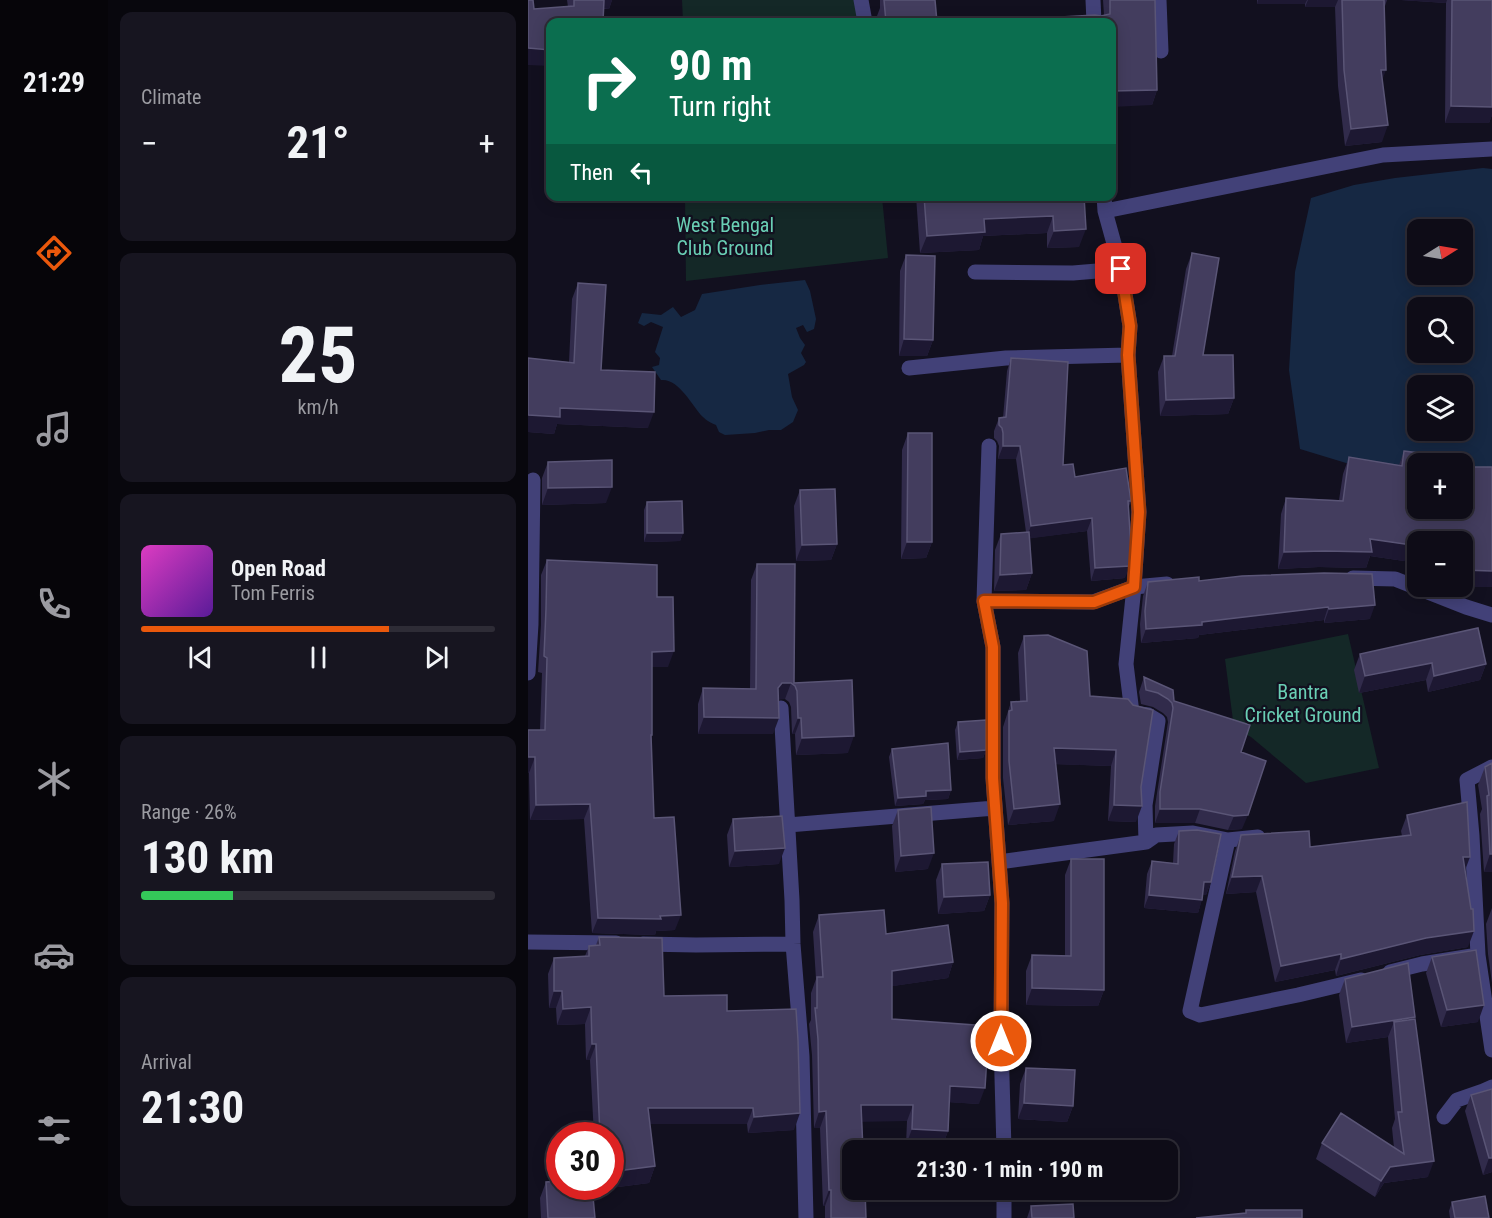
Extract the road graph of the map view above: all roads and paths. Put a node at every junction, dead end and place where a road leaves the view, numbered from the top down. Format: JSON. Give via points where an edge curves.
{"nodes":[{"id":1,"x":861,"y":0,"type":"edge"},
{"id":2,"x":1093,"y":0,"type":"edge"},
{"id":3,"x":1159,"y":0,"type":"edge"},
{"id":4,"x":864,"y":18,"type":"edge"},
{"id":5,"x":1094,"y":18,"type":"edge"},
{"id":6,"x":1161,"y":51,"type":"dead end"},
{"id":7,"x":1492,"y":149,"type":"edge"},
{"id":8,"x":1105,"y":204,"type":"edge"},
{"id":9,"x":1121,"y":269,"type":"junction"},
{"id":10,"x":975,"y":272,"type":"dead end"},
{"id":11,"x":1128,"y":355,"type":"junction"},
{"id":12,"x":909,"y":368,"type":"dead end"},
{"id":13,"x":988,"y":446,"type":"dead end"},
{"id":14,"x":533,"y":480,"type":"dead end"},
{"id":15,"x":1341,"y":577,"type":"edge"},
{"id":16,"x":1186,"y":582,"type":"edge"},
{"id":17,"x":1134,"y":587,"type":"junction"},
{"id":18,"x":984,"y":601,"type":"junction"},
{"id":19,"x":1492,"y":615,"type":"edge"},
{"id":20,"x":528,"y":673,"type":"edge"},
{"id":21,"x":781,"y":708,"type":"edge"},
{"id":22,"x":1492,"y":767,"type":"edge"},
{"id":23,"x":995,"y":808,"type":"junction"},
{"id":24,"x":788,"y":825,"type":"junction"},
{"id":25,"x":1272,"y":835,"type":"edge"},
{"id":26,"x":1228,"y":840,"type":"junction"},
{"id":27,"x":1146,"y":842,"type":"junction"},
{"id":28,"x":999,"y":862,"type":"junction"},
{"id":29,"x":528,"y":942,"type":"edge"},
{"id":30,"x":793,"y":944,"type":"junction"},
{"id":31,"x":1478,"y":955,"type":"junction"},
{"id":32,"x":1492,"y":1050,"type":"edge"},
{"id":33,"x":1492,"y":1087,"type":"edge"},
{"id":34,"x":1444,"y":1117,"type":"dead end"},
{"id":35,"x":1004,"y":1140,"type":"edge"},
{"id":36,"x":1004,"y":1200,"type":"edge"},
{"id":37,"x":806,"y":1218,"type":"edge"},
{"id":38,"x":1004,"y":1218,"type":"edge"}],
"edges":[{"from":1,"to":4,"type":"street"},
{"from":2,"to":5,"type":"street"},
{"from":3,"to":6,"type":"street"},
{"from":7,"to":8,"type":"street","via":[[1383,155]]},
{"from":8,"to":9,"type":"street"},
{"from":9,"to":10,"type":"street","via":[[1073,273]]},
{"from":9,"to":11,"type":"street","via":[[1130,326]]},
{"from":11,"to":12,"type":"street","via":[[1006,358]]},
{"from":11,"to":17,"type":"street","via":[[1139,512]]},
{"from":13,"to":18,"type":"street"},
{"from":14,"to":20,"type":"street"},
{"from":15,"to":19,"type":"street","via":[[1395,579]]},
{"from":16,"to":17,"type":"street"},
{"from":17,"to":18,"type":"street","via":[[1094,602]]},
{"from":17,"to":27,"type":"street","via":[[1126,664],[1132,713],[1158,721],[1145,805]]},
{"from":18,"to":23,"type":"street","via":[[993,647]]},
{"from":21,"to":24,"type":"street"},
{"from":22,"to":31,"type":"street","via":[[1467,780]]},
{"from":23,"to":24,"type":"street"},
{"from":23,"to":28,"type":"street"},
{"from":24,"to":30,"type":"street"},
{"from":25,"to":26,"type":"street"},
{"from":26,"to":27,"type":"street","via":[[1192,833],[1156,835]]},
{"from":26,"to":31,"type":"street","via":[[1190,1011],[1211,1012]]},
{"from":27,"to":28,"type":"street"},
{"from":28,"to":35,"type":"street"},
{"from":29,"to":30,"type":"street"},
{"from":30,"to":37,"type":"street","via":[[802,1056]]},
{"from":31,"to":32,"type":"street"},
{"from":33,"to":34,"type":"street","via":[[1457,1100]]},
{"from":36,"to":38,"type":"street"}]}
